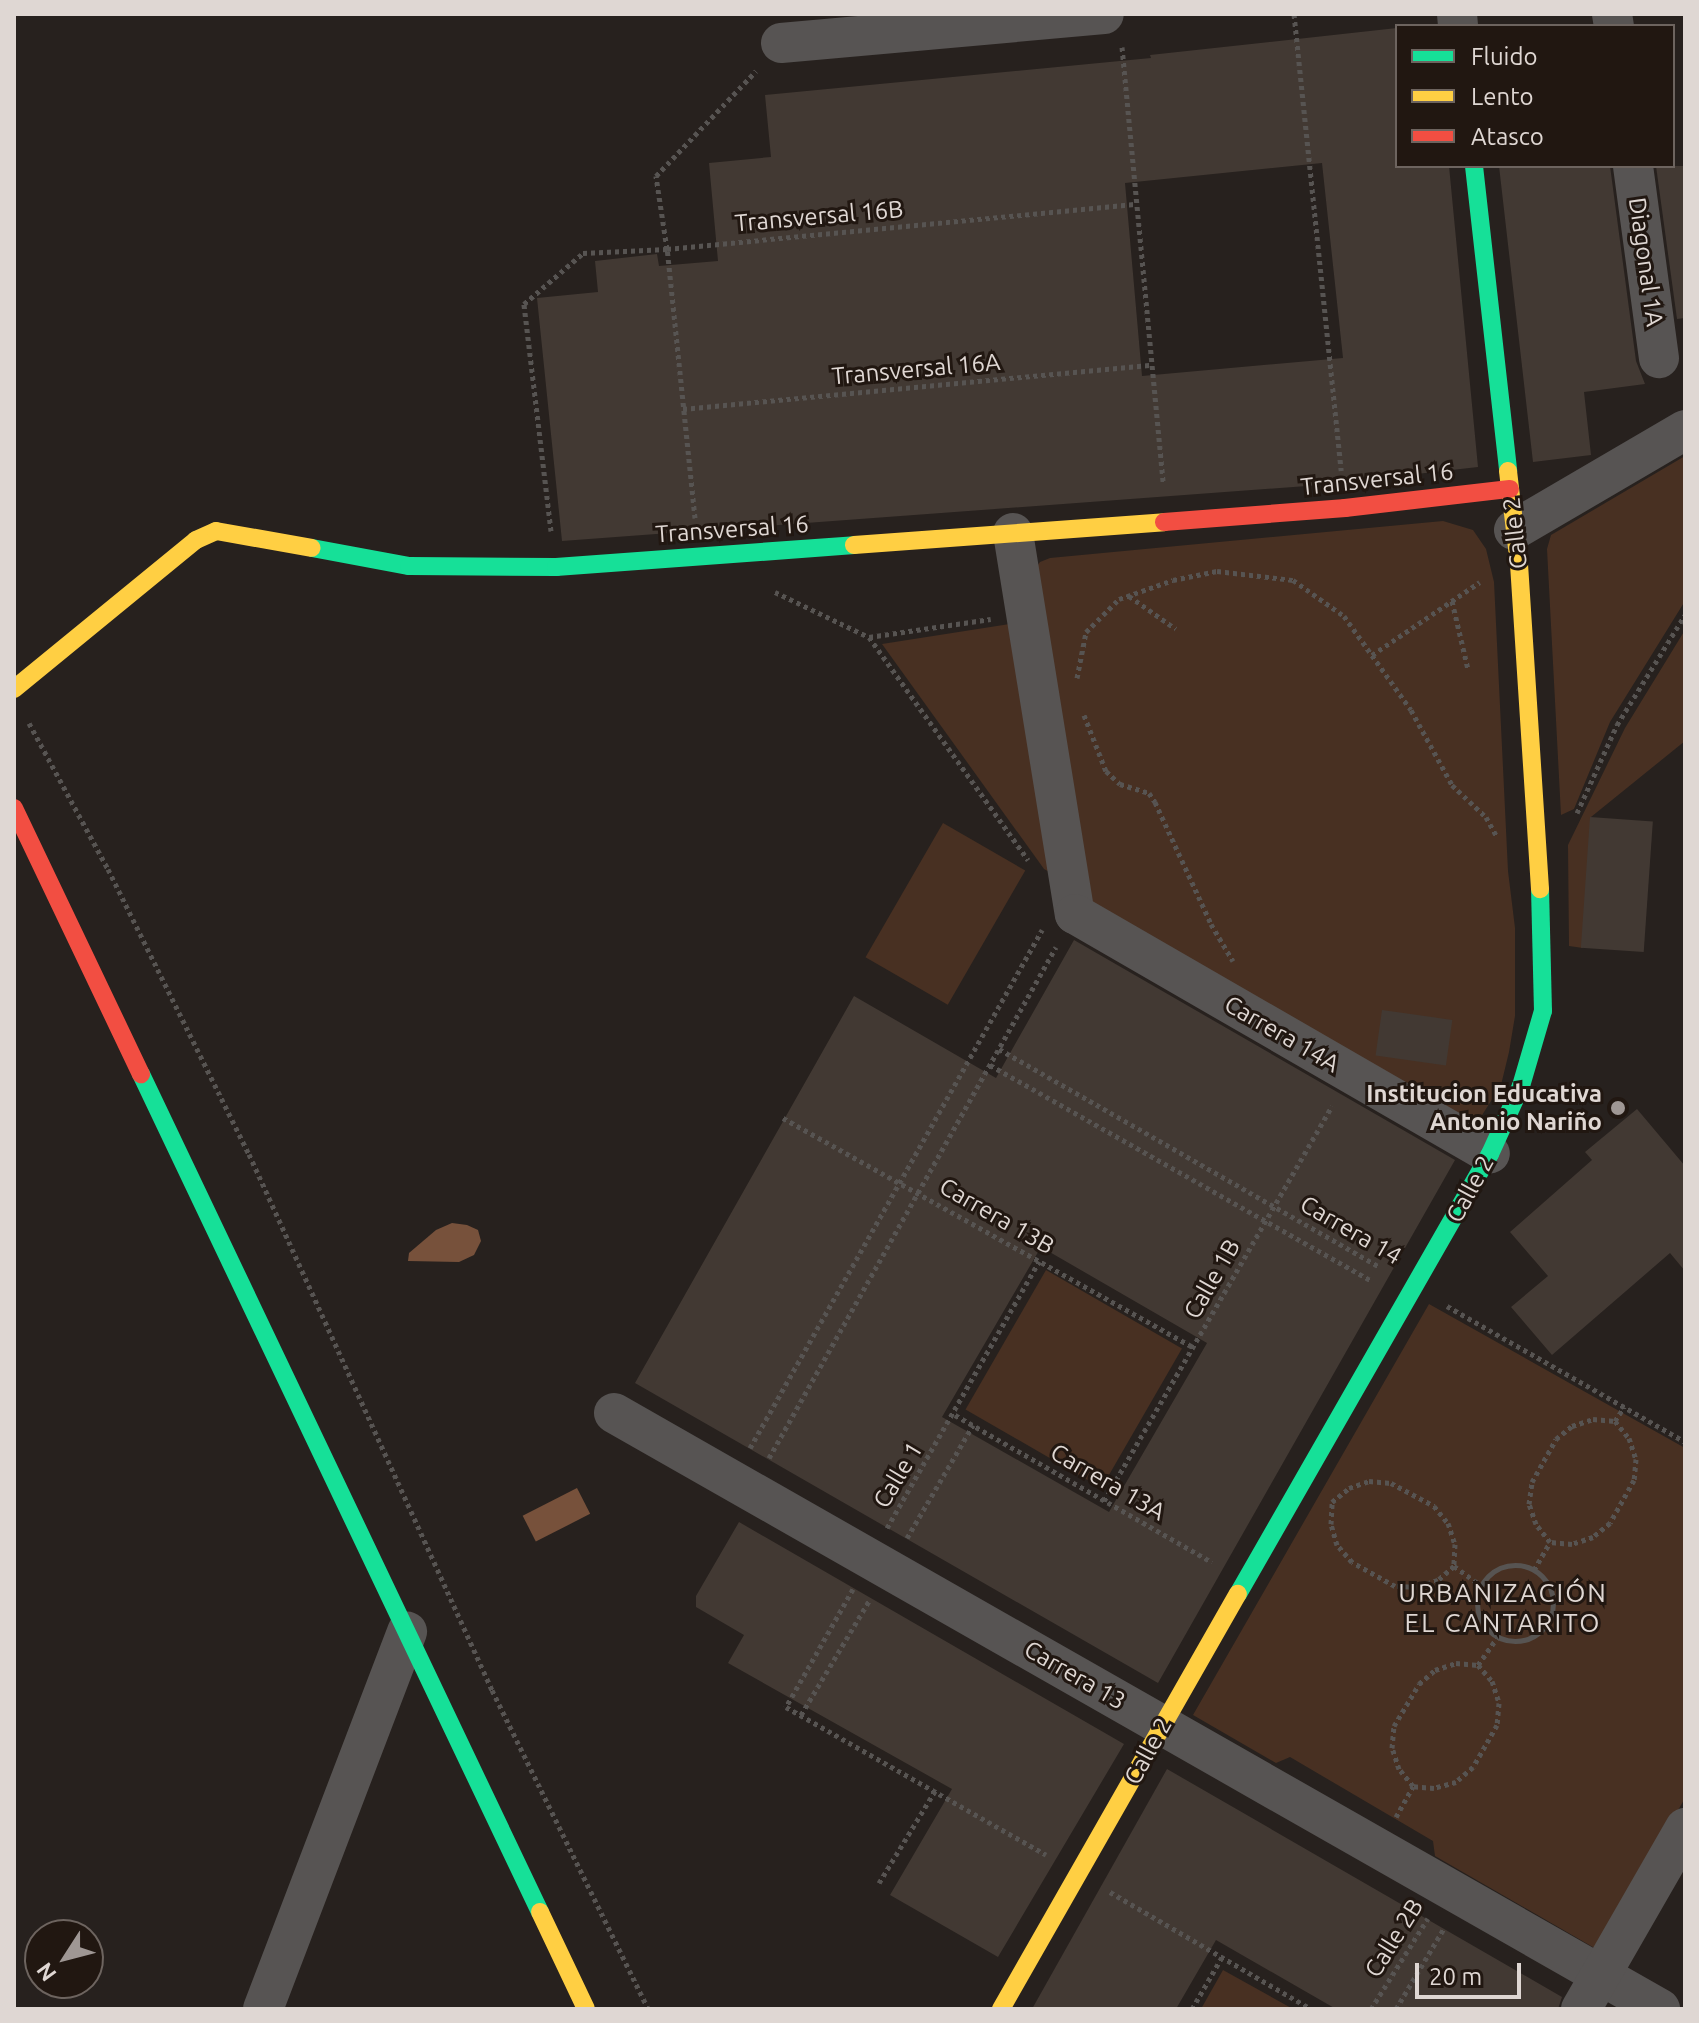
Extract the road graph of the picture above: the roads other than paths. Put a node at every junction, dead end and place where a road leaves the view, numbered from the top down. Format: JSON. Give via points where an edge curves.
{"nodes":[{"id":1,"x":1113,"y":30,"type":"edge"},
{"id":2,"x":781,"y":43,"type":"road end"},
{"id":3,"x":1474,"y":168,"type":"edge"},
{"id":4,"x":1633,"y":168,"type":"edge"},
{"id":5,"x":1659,"y":358,"type":"dead end"},
{"id":6,"x":1685,"y":430,"type":"edge"},
{"id":7,"x":1510,"y":489,"type":"junction"},
{"id":8,"x":1514,"y":530,"type":"junction"},
{"id":9,"x":1013,"y":533,"type":"junction"},
{"id":10,"x":14,"y":689,"type":"edge"},
{"id":11,"x":14,"y":808,"type":"edge"},
{"id":12,"x":1490,"y":1154,"type":"junction"},
{"id":13,"x":614,"y":1413,"type":"dead end"},
{"id":14,"x":407,"y":1632,"type":"junction"},
{"id":15,"x":1162,"y":1724,"type":"junction"},
{"id":16,"x":1685,"y":1828,"type":"edge"},
{"id":17,"x":1591,"y":1992,"type":"edge"},
{"id":18,"x":263,"y":2009,"type":"edge"},
{"id":19,"x":586,"y":2009,"type":"edge"},
{"id":20,"x":1001,"y":2009,"type":"edge"},
{"id":21,"x":1660,"y":2009,"type":"edge"}],
"edges":[{"from":1,"to":2,"type":"street"},
{"from":3,"to":7,"type":"street","name":"Calle 2"},
{"from":4,"to":5,"type":"street","name":"Diagonal 1A"},
{"from":6,"to":8,"type":"street"},
{"from":7,"to":8,"type":"street","name":"Calle 2"},
{"from":7,"to":9,"type":"street","name":"Transversal 16","via":[[1345,508]]},
{"from":8,"to":12,"type":"street","name":"Calle 2","via":[[1540,880],[1543,1011],[1521,1086]]},
{"from":9,"to":10,"type":"street","name":"Transversal 16","via":[[556,567],[409,566],[216,531],[175,555]]},
{"from":9,"to":12,"type":"street","name":"Carrera 14A","via":[[1075,914]]},
{"from":11,"to":14,"type":"street"},
{"from":12,"to":15,"type":"street","name":"Calle 2"},
{"from":13,"to":15,"type":"street","name":"Carrera 13"},
{"from":14,"to":18,"type":"street"},
{"from":14,"to":19,"type":"street"},
{"from":15,"to":17,"type":"street","name":"Carrera 13","via":[[1455,1892]]},
{"from":15,"to":20,"type":"street","name":"Calle 2"},
{"from":16,"to":17,"type":"street"},
{"from":17,"to":21,"type":"street","name":"Carrera 13"}]}
